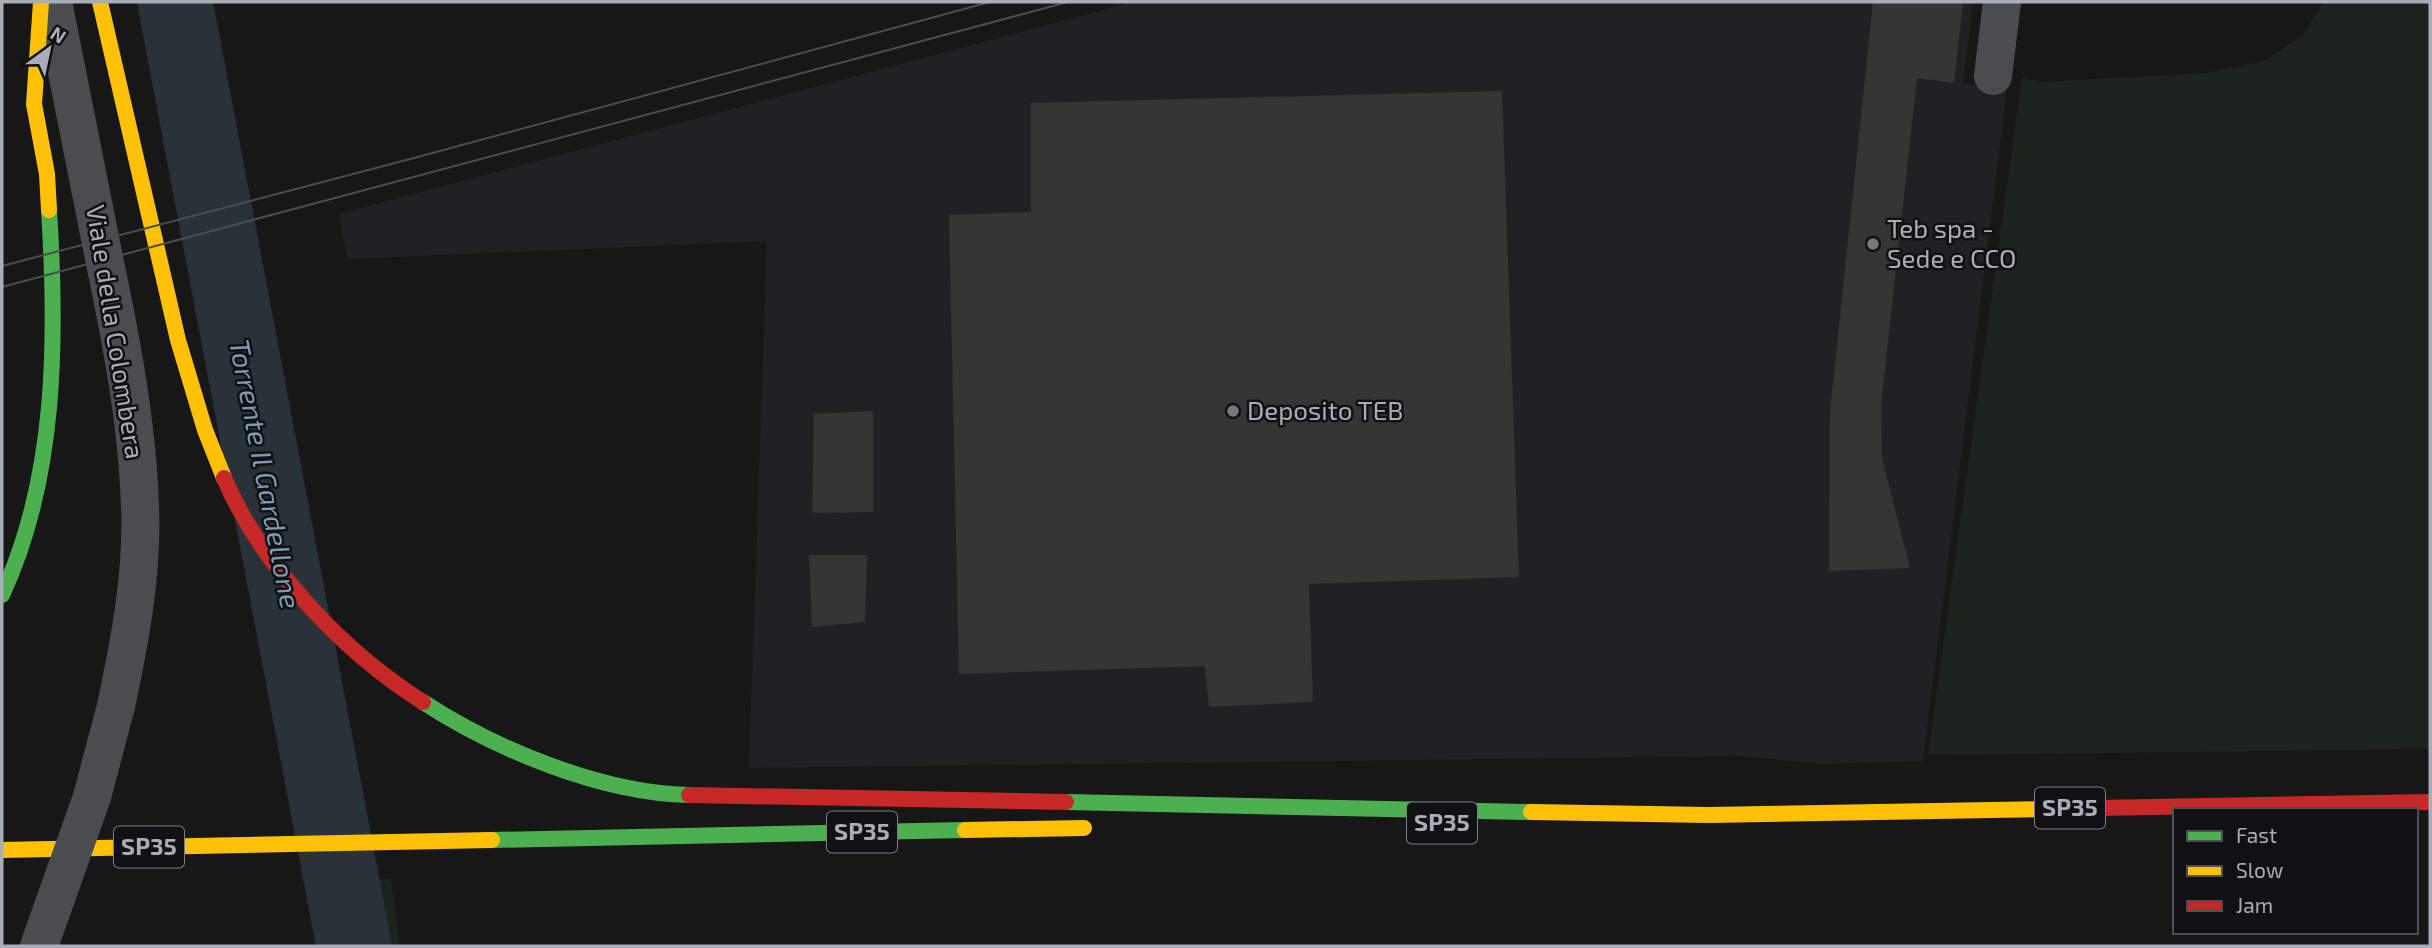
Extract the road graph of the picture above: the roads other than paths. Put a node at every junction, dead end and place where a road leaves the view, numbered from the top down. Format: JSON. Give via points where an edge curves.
{"nodes":[{"id":1,"x":41,"y":2,"type":"edge"},
{"id":2,"x":53,"y":2,"type":"edge"},
{"id":3,"x":100,"y":2,"type":"edge"},
{"id":4,"x":2002,"y":2,"type":"edge"},
{"id":5,"x":1993,"y":76,"type":"dead end"},
{"id":6,"x":2,"y":595,"type":"edge"},
{"id":7,"x":2430,"y":802,"type":"edge"},
{"id":8,"x":1709,"y":815,"type":"junction"},
{"id":9,"x":1354,"y":824,"type":"dead end"},
{"id":10,"x":1094,"y":828,"type":"dead end"},
{"id":11,"x":2,"y":850,"type":"edge"},
{"id":12,"x":38,"y":946,"type":"edge"}],
"edges":[{"from":1,"to":6,"type":"highway","via":[[34,104],[47,174],[52,376],[39,480],[19,561]]},
{"from":2,"to":12,"type":"street","name":"Viale della Colombera","bridge":true,"via":[[136,432],[140,507],[128,653],[116,706],[92,797]]},
{"from":3,"to":8,"type":"highway","via":[[189,380],[229,490],[291,584],[354,652],[446,718],[505,748],[625,786],[683,795]]},
{"from":4,"to":5,"type":"street"},
{"from":7,"to":8,"type":"highway","number":"SP35"},
{"from":8,"to":9,"type":"highway","number":"SP35"},
{"from":10,"to":11,"type":"highway","number":"SP35"}]}
